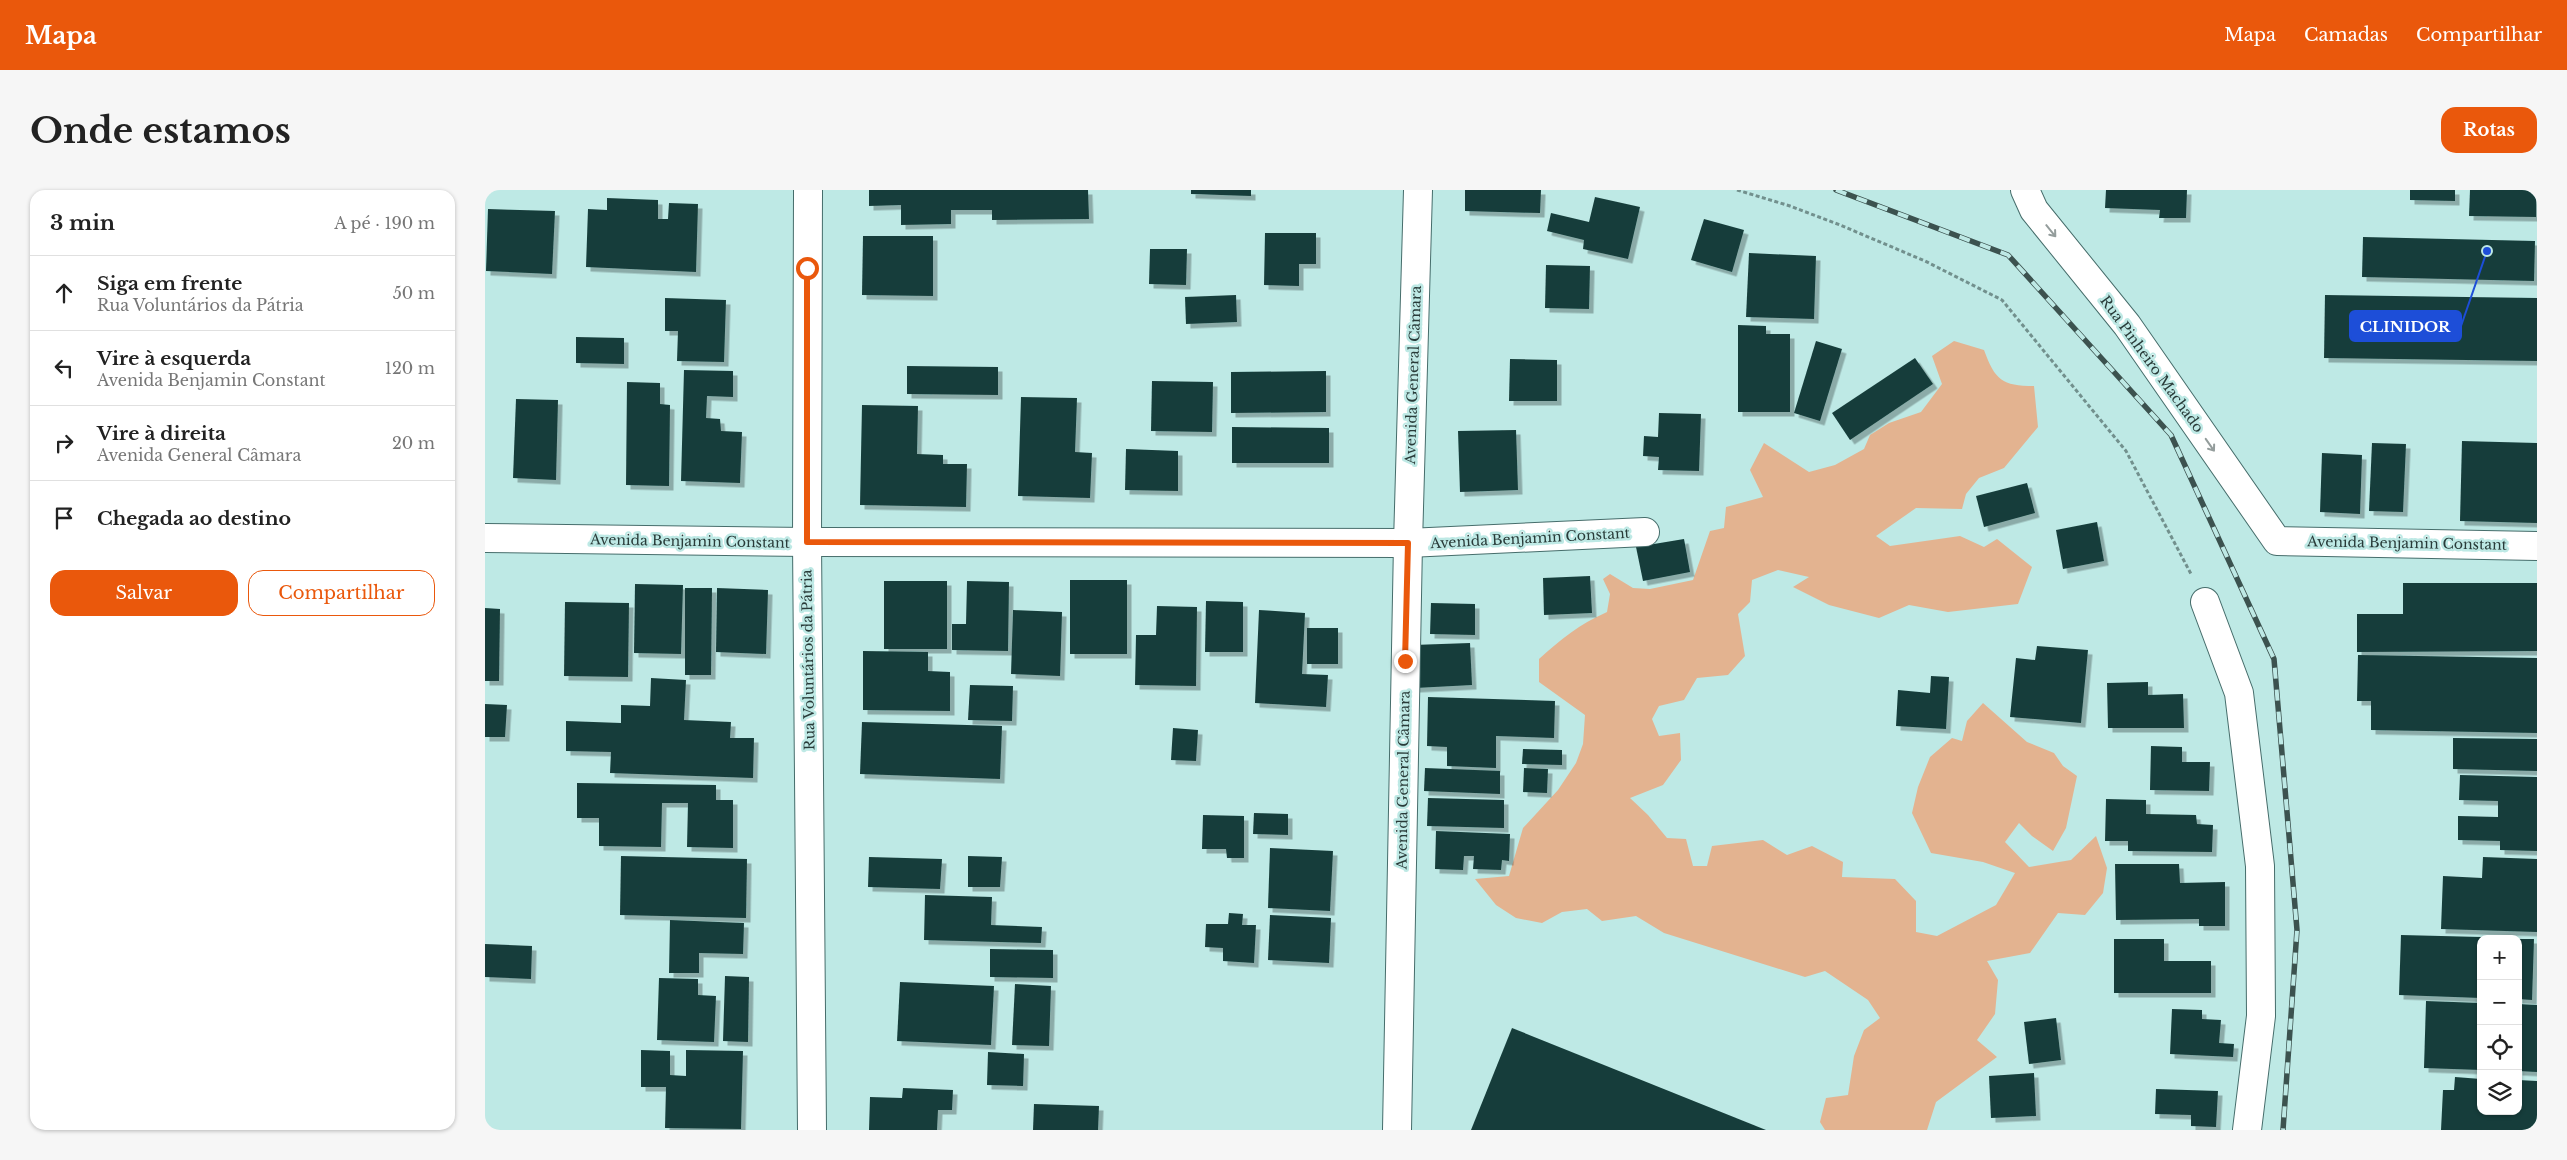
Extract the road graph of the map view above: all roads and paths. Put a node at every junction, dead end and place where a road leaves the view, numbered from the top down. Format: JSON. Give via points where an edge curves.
{"nodes":[{"id":1,"x":808,"y":190,"type":"edge"},
{"id":2,"x":1418,"y":190,"type":"edge"},
{"id":3,"x":1737,"y":190,"type":"edge"},
{"id":4,"x":2025,"y":190,"type":"edge"},
{"id":5,"x":1645,"y":532,"type":"dead end"},
{"id":6,"x":485,"y":538,"type":"edge"},
{"id":7,"x":2277,"y":541,"type":"joint"},
{"id":8,"x":807,"y":542,"type":"junction"},
{"id":9,"x":1408,"y":543,"type":"junction"},
{"id":10,"x":2537,"y":546,"type":"edge"},
{"id":11,"x":2205,"y":602,"type":"joint"},
{"id":12,"x":813,"y":1130,"type":"edge"},
{"id":13,"x":1397,"y":1130,"type":"edge"},
{"id":14,"x":2247,"y":1130,"type":"edge"}],
"edges":[{"from":1,"to":8,"type":"street","name":"Rua Voluntários da Pátria"},
{"from":2,"to":9,"type":"street","name":"Avenida General Câmara"},
{"from":3,"to":11,"type":"path","via":[[1839,225],[1925,261],[2002,300],[2126,451]]},
{"from":4,"to":7,"type":"street","name":"Rua Pinheiro Machado","one_way":true,"via":[[2034,210],[2127,325]]},
{"from":5,"to":9,"type":"street","name":"Avenida Benjamin Constant"},
{"from":6,"to":8,"type":"street","name":"Avenida Benjamin Constant"},
{"from":7,"to":10,"type":"street","name":"Avenida Benjamin Constant"},
{"from":8,"to":9,"type":"street","name":"Avenida Benjamin Constant"},
{"from":8,"to":12,"type":"street","name":"Rua Voluntários da Pátria"},
{"from":9,"to":13,"type":"street","name":"Avenida General Câmara"},
{"from":11,"to":14,"type":"street","via":[[2239,693],[2260,866],[2261,1016]]}]}
